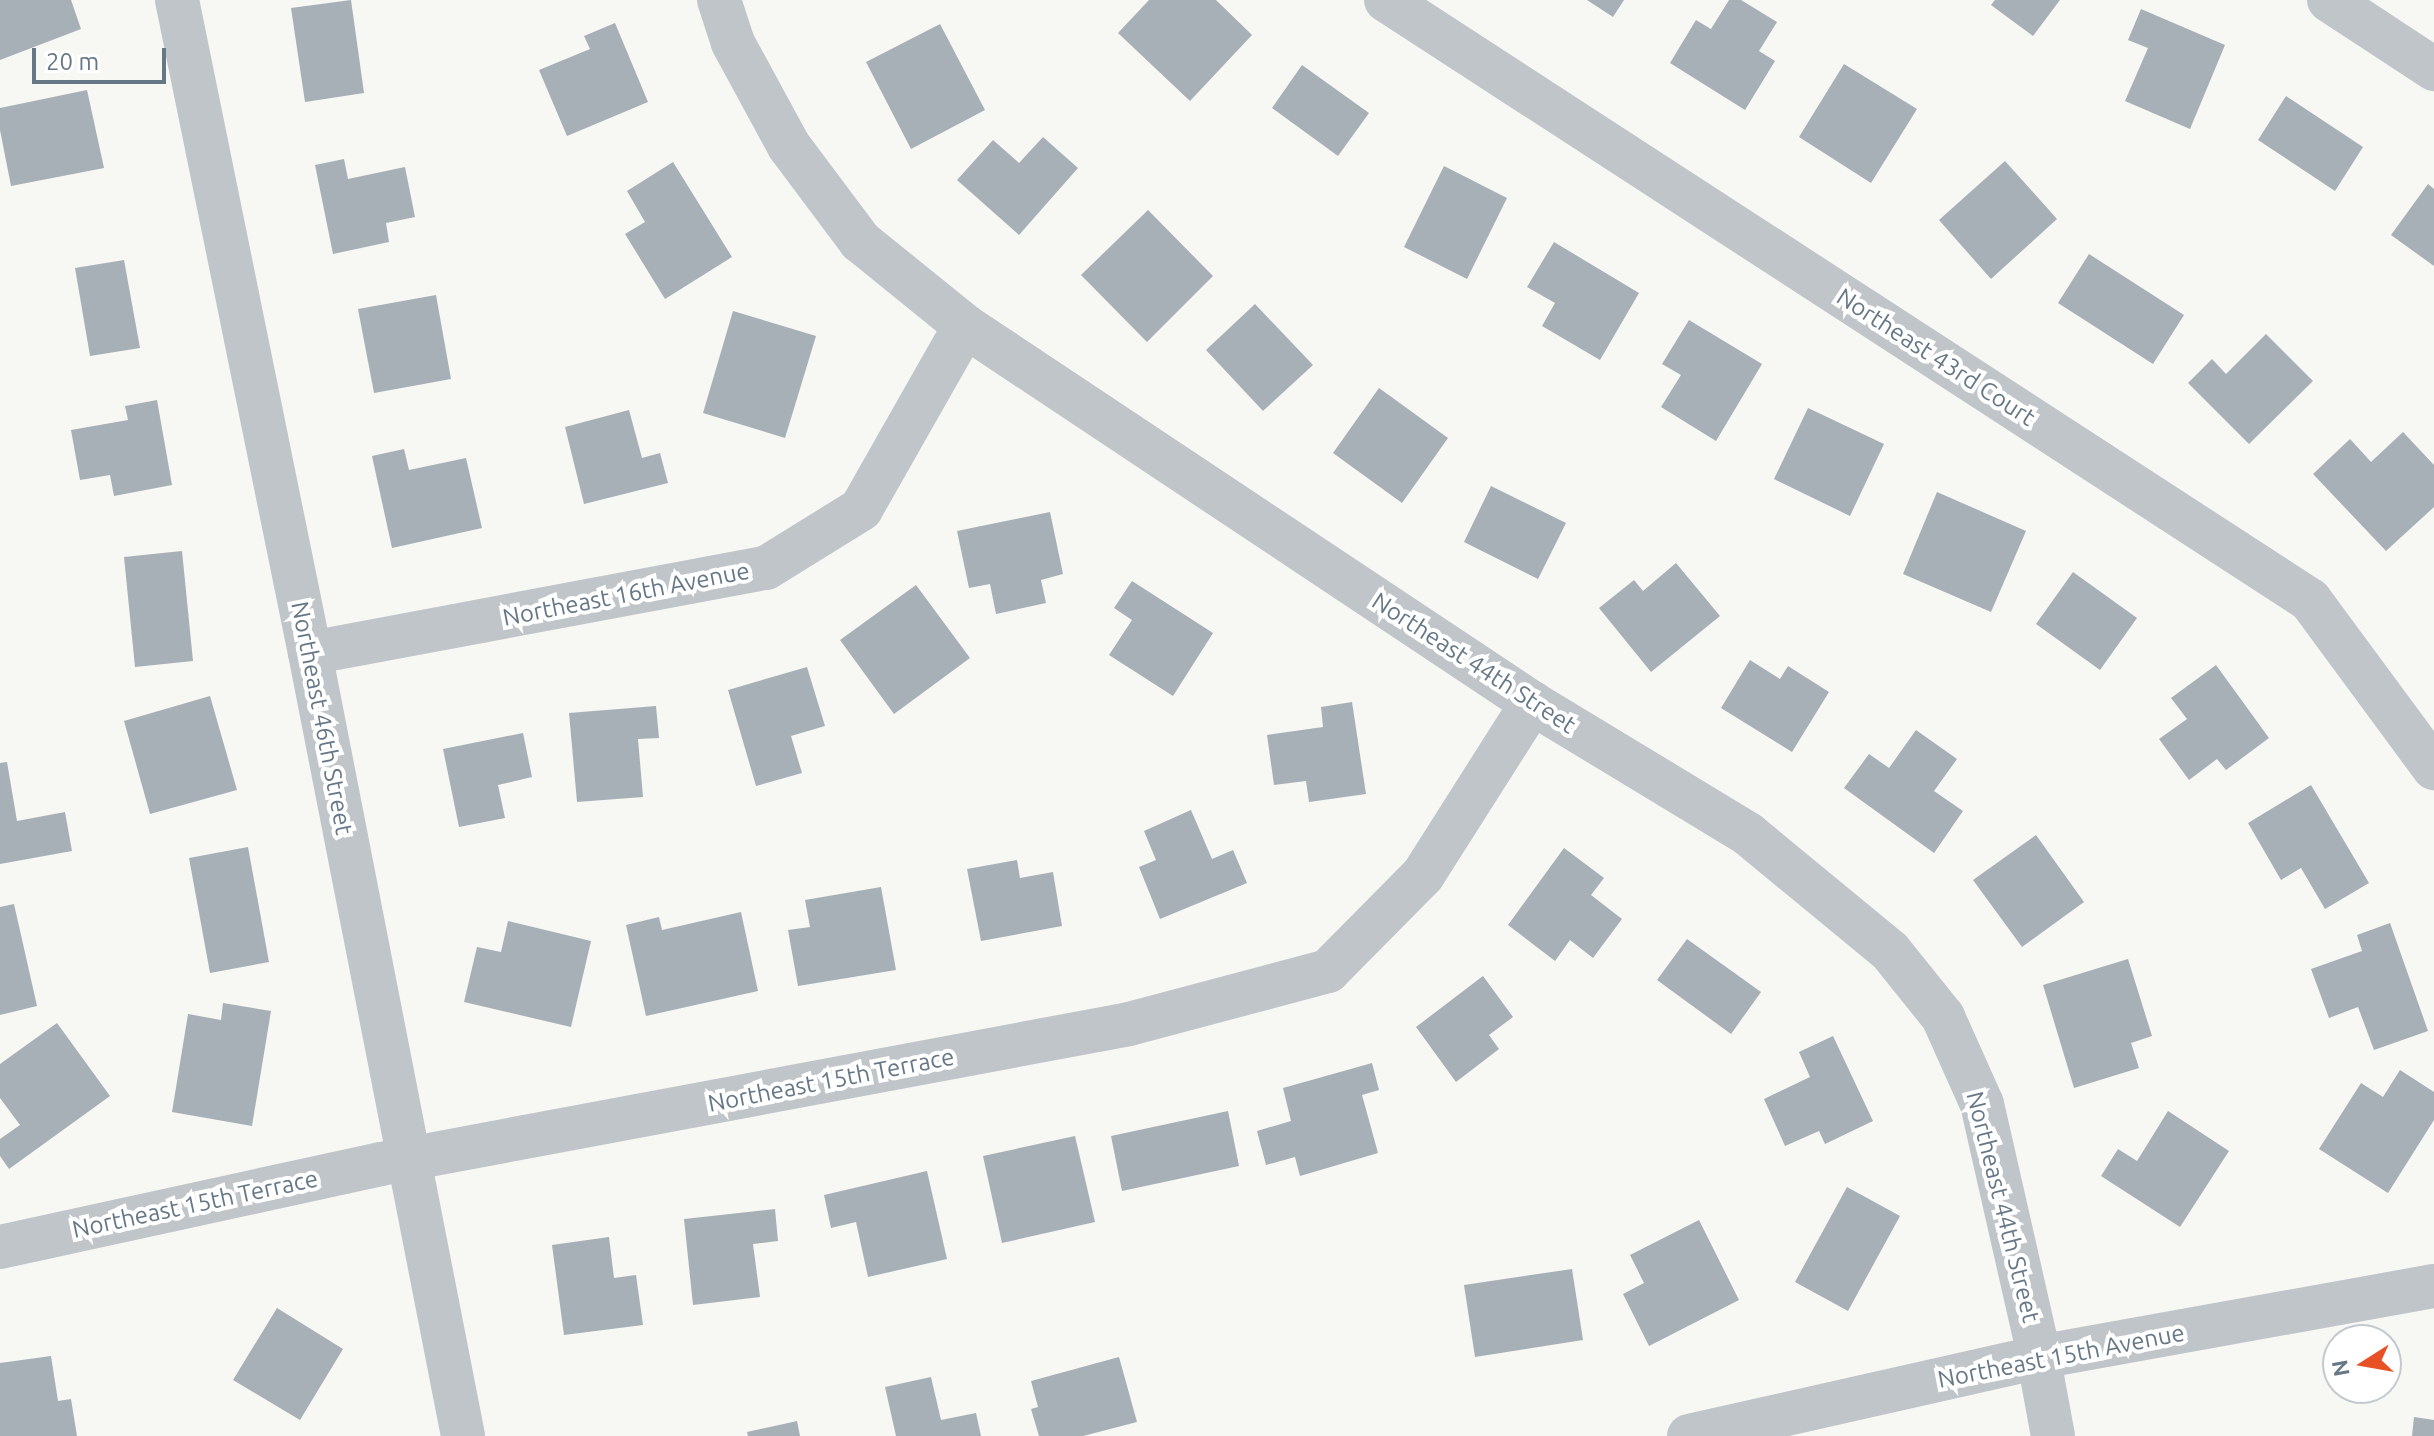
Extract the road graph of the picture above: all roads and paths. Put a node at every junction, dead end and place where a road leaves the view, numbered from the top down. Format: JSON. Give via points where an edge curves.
{"nodes":[{"id":1,"x":177,"y":0,"type":"edge"},
{"id":2,"x":719,"y":0,"type":"edge"},
{"id":3,"x":1386,"y":0,"type":"edge"},
{"id":4,"x":2329,"y":0,"type":"edge"},
{"id":5,"x":2434,"y":69,"type":"edge"},
{"id":6,"x":965,"y":326,"type":"junction"},
{"id":7,"x":310,"y":653,"type":"junction"},
{"id":8,"x":1532,"y":703,"type":"junction"},
{"id":9,"x":2434,"y":768,"type":"edge"},
{"id":10,"x":407,"y":1159,"type":"junction"},
{"id":11,"x":0,"y":1247,"type":"edge"},
{"id":12,"x":2434,"y":1286,"type":"edge"},
{"id":13,"x":2039,"y":1357,"type":"junction"},
{"id":14,"x":463,"y":1436,"type":"edge"},
{"id":15,"x":1689,"y":1436,"type":"edge"},
{"id":16,"x":2053,"y":1436,"type":"edge"}],
"edges":[{"from":1,"to":7,"type":"street","name":"Northeast 46th Street"},
{"from":2,"to":6,"type":"street","name":"Northeast 44th Street","via":[[733,43],[789,146],[860,241]]},
{"from":3,"to":9,"type":"street","name":"Northeast 43rd Court","via":[[2310,600]]},
{"from":4,"to":5,"type":"street"},
{"from":6,"to":7,"type":"street","name":"Northeast 16th Avenue","via":[[861,509],[766,568]]},
{"from":6,"to":8,"type":"street","name":"Northeast 44th Street"},
{"from":7,"to":10,"type":"street","name":"Northeast 46th Street"},
{"from":8,"to":10,"type":"street","name":"Northeast 15th Terrace","via":[[1423,875],[1328,971],[1129,1024]]},
{"from":8,"to":13,"type":"street","name":"Northeast 44th Street","via":[[1748,834],[1890,951],[1943,1017],[1982,1104]]},
{"from":10,"to":11,"type":"street","name":"Northeast 15th Terrace"},
{"from":10,"to":14,"type":"street","name":"Northeast 46th Street"},
{"from":12,"to":13,"type":"street","name":"Northeast 15th Avenue"},
{"from":13,"to":15,"type":"street","name":"Northeast 15th Avenue"},
{"from":13,"to":16,"type":"street","name":"Northeast 44th Street"}]}
